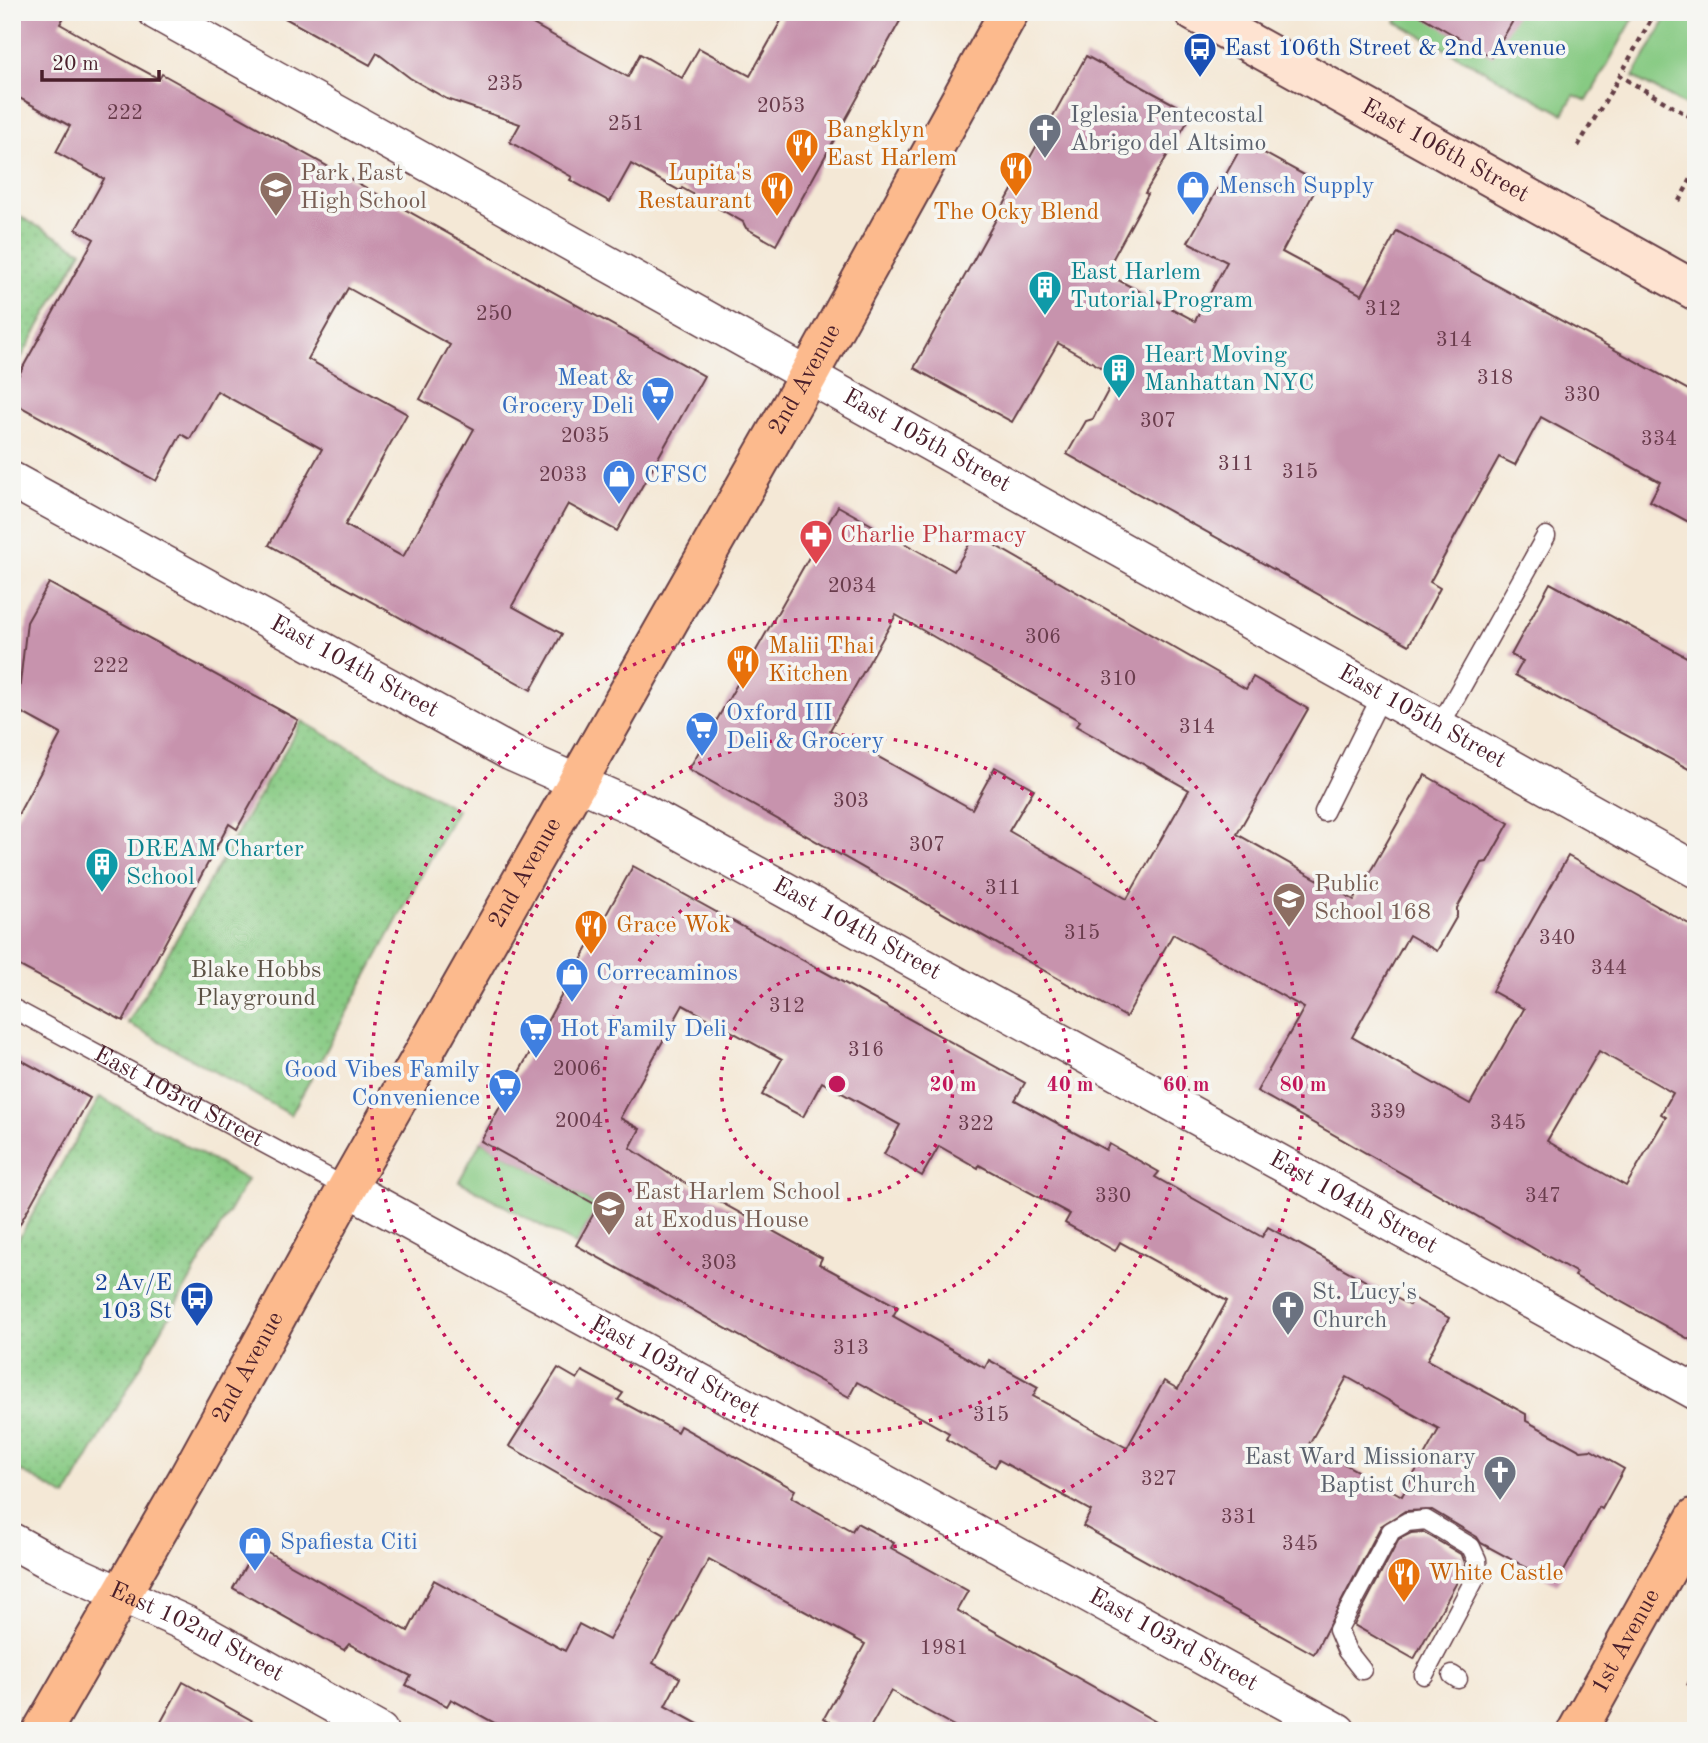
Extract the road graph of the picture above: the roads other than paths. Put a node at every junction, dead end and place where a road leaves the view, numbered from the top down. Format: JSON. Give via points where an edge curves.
{"nodes":[{"id":1,"x":156,"y":12,"type":"edge"},
{"id":2,"x":1009,"y":12,"type":"edge"},
{"id":3,"x":1194,"y":12,"type":"edge"},
{"id":4,"x":1696,"y":290,"type":"edge"},
{"id":5,"x":808,"y":376,"type":"junction"},
{"id":6,"x":12,"y":480,"type":"edge"},
{"id":7,"x":1546,"y":536,"type":"dead end"},
{"id":8,"x":1382,"y":695,"type":"junction"},
{"id":9,"x":1439,"y":727,"type":"junction"},
{"id":10,"x":577,"y":780,"type":"junction"},
{"id":11,"x":1324,"y":812,"type":"dead end"},
{"id":12,"x":1696,"y":870,"type":"edge"},
{"id":13,"x":12,"y":1008,"type":"edge"},
{"id":14,"x":347,"y":1188,"type":"junction"},
{"id":15,"x":1696,"y":1392,"type":"edge"},
{"id":16,"x":1696,"y":1517,"type":"edge"},
{"id":17,"x":12,"y":1541,"type":"edge"},
{"id":18,"x":120,"y":1595,"type":"junction"},
{"id":19,"x":1362,"y":1670,"type":"dead end"},
{"id":20,"x":1424,"y":1675,"type":"dead end"},
{"id":21,"x":42,"y":1731,"type":"edge"},
{"id":22,"x":380,"y":1731,"type":"edge"},
{"id":23,"x":1338,"y":1731,"type":"edge"},
{"id":24,"x":1577,"y":1731,"type":"edge"}],
"edges":[{"from":1,"to":5,"type":"street","name":"East 105th Street"},
{"from":2,"to":5,"type":"main road","name":"2nd Avenue"},
{"from":3,"to":4,"type":"main road","name":"East 106th Street"},
{"from":5,"to":8,"type":"street","name":"East 105th Street"},
{"from":5,"to":10,"type":"main road","name":"2nd Avenue"},
{"from":6,"to":10,"type":"street","name":"East 104th Street","via":[[511,753]]},
{"from":7,"to":9,"type":"lane"},
{"from":8,"to":9,"type":"street","name":"East 105th Street"},
{"from":8,"to":11,"type":"lane"},
{"from":9,"to":12,"type":"street","name":"East 105th Street"},
{"from":10,"to":14,"type":"main road","name":"2nd Avenue"},
{"from":10,"to":15,"type":"street","name":"East 104th Street","via":[[642,811]]},
{"from":13,"to":14,"type":"lane","name":"East 103rd Street"},
{"from":14,"to":18,"type":"main road","name":"2nd Avenue"},
{"from":14,"to":23,"type":"street","name":"East 103rd Street"},
{"from":16,"to":24,"type":"main road","name":"1st Avenue"},
{"from":17,"to":18,"type":"street","name":"East 102nd Street"},
{"from":18,"to":21,"type":"main road","name":"2nd Avenue"},
{"from":18,"to":22,"type":"street","name":"East 102nd Street","via":[[187,1624]]},
{"from":19,"to":20,"type":"lane","via":[[1338,1630],[1391,1531],[1407,1521],[1426,1520],[1471,1547],[1478,1573]]}]}
